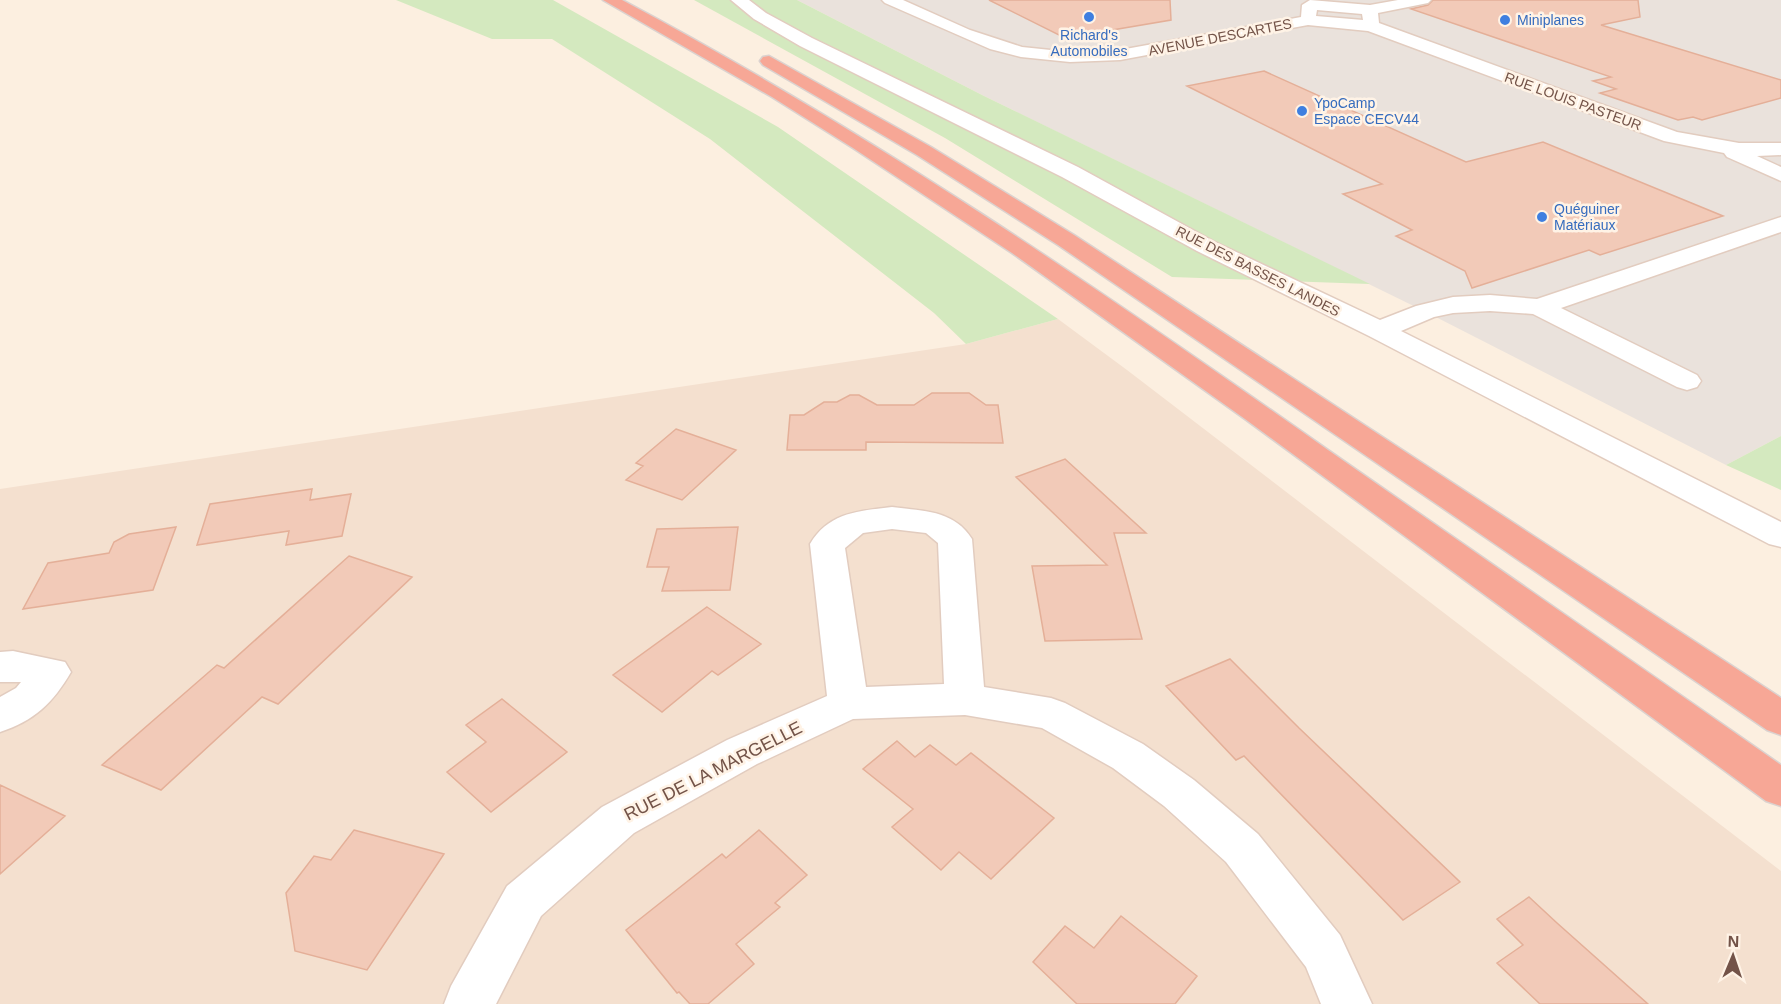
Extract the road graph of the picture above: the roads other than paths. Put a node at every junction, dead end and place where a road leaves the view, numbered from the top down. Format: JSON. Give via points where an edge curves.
{"nodes":[{"id":1,"x":611,"y":0,"type":"edge"},
{"id":2,"x":740,"y":0,"type":"edge"},
{"id":3,"x":766,"y":0,"type":"edge"},
{"id":4,"x":890,"y":0,"type":"edge"},
{"id":5,"x":1423,"y":0,"type":"edge"},
{"id":6,"x":1305,"y":8,"type":"edge"},
{"id":7,"x":1370,"y":18,"type":"junction"},
{"id":8,"x":751,"y":52,"type":"dead end"},
{"id":9,"x":875,"y":75,"type":"junction"},
{"id":10,"x":1726,"y":149,"type":"junction"},
{"id":11,"x":1781,"y":149,"type":"edge"},
{"id":12,"x":1781,"y":175,"type":"edge"},
{"id":13,"x":1781,"y":224,"type":"edge"},
{"id":14,"x":1539,"y":307,"type":"junction"},
{"id":15,"x":1379,"y":330,"type":"junction"},
{"id":16,"x":1687,"y":381,"type":"dead end"},
{"id":17,"x":1733,"y":512,"type":"junction"},
{"id":18,"x":1781,"y":536,"type":"edge"},
{"id":19,"x":1781,"y":547,"type":"edge"},
{"id":20,"x":0,"y":668,"type":"edge"},
{"id":21,"x":965,"y":699,"type":"junction"},
{"id":22,"x":848,"y":704,"type":"junction"},
{"id":23,"x":0,"y":716,"type":"edge"},
{"id":24,"x":1781,"y":719,"type":"edge"},
{"id":25,"x":1781,"y":788,"type":"edge"},
{"id":26,"x":469,"y":1004,"type":"edge"},
{"id":27,"x":1347,"y":1004,"type":"edge"}],
"edges":[{"from":1,"to":25,"type":"highway","via":[[801,105],[977,218]]},
{"from":2,"to":9,"type":"street","name":"RUE DES BASSES LANDES","via":[[806,42]]},
{"from":3,"to":9,"type":"street"},
{"from":4,"to":6,"type":"street","name":"AVENUE DESCARTES","via":[[996,45],[1070,57],[1120,55]]},
{"from":5,"to":7,"type":"street"},
{"from":6,"to":7,"type":"street","name":"AVENUE DESCARTES"},
{"from":7,"to":10,"type":"street","name":"RUE LOUIS PASTEUR","via":[[1671,137]]},
{"from":8,"to":24,"type":"highway","via":[[914,145],[1066,240]]},
{"from":9,"to":15,"type":"street","name":"RUE DES BASSES LANDES","via":[[1070,172],[1205,246]]},
{"from":10,"to":11,"type":"street","name":"RUE LOUIS PASTEUR"},
{"from":10,"to":12,"type":"street"},
{"from":13,"to":14,"type":"street"},
{"from":14,"to":15,"type":"street","via":[[1483,303],[1438,308]]},
{"from":14,"to":16,"type":"street"},
{"from":15,"to":17,"type":"street","name":"RUE DES BASSES LANDES"},
{"from":17,"to":18,"type":"street","name":"RUE DES BASSES LANDES"},
{"from":17,"to":19,"type":"street"},
{"from":20,"to":23,"type":"street","via":[[13,666],[51,672],[30,699]]},
{"from":21,"to":22,"type":"street","name":"RUE DE LA MARGELLE"},
{"from":21,"to":22,"type":"street","via":[[955,539],[935,523],[892,518],[853,523],[827,544]]},
{"from":21,"to":27,"type":"street","name":"RUE DE LA MARGELLE","via":[[1051,714],[1128,756],[1179,793],[1242,848],[1323,951]]},
{"from":22,"to":26,"type":"street","name":"RUE DE LA MARGELLE","via":[[742,752],[618,820],[524,901]]}]}
